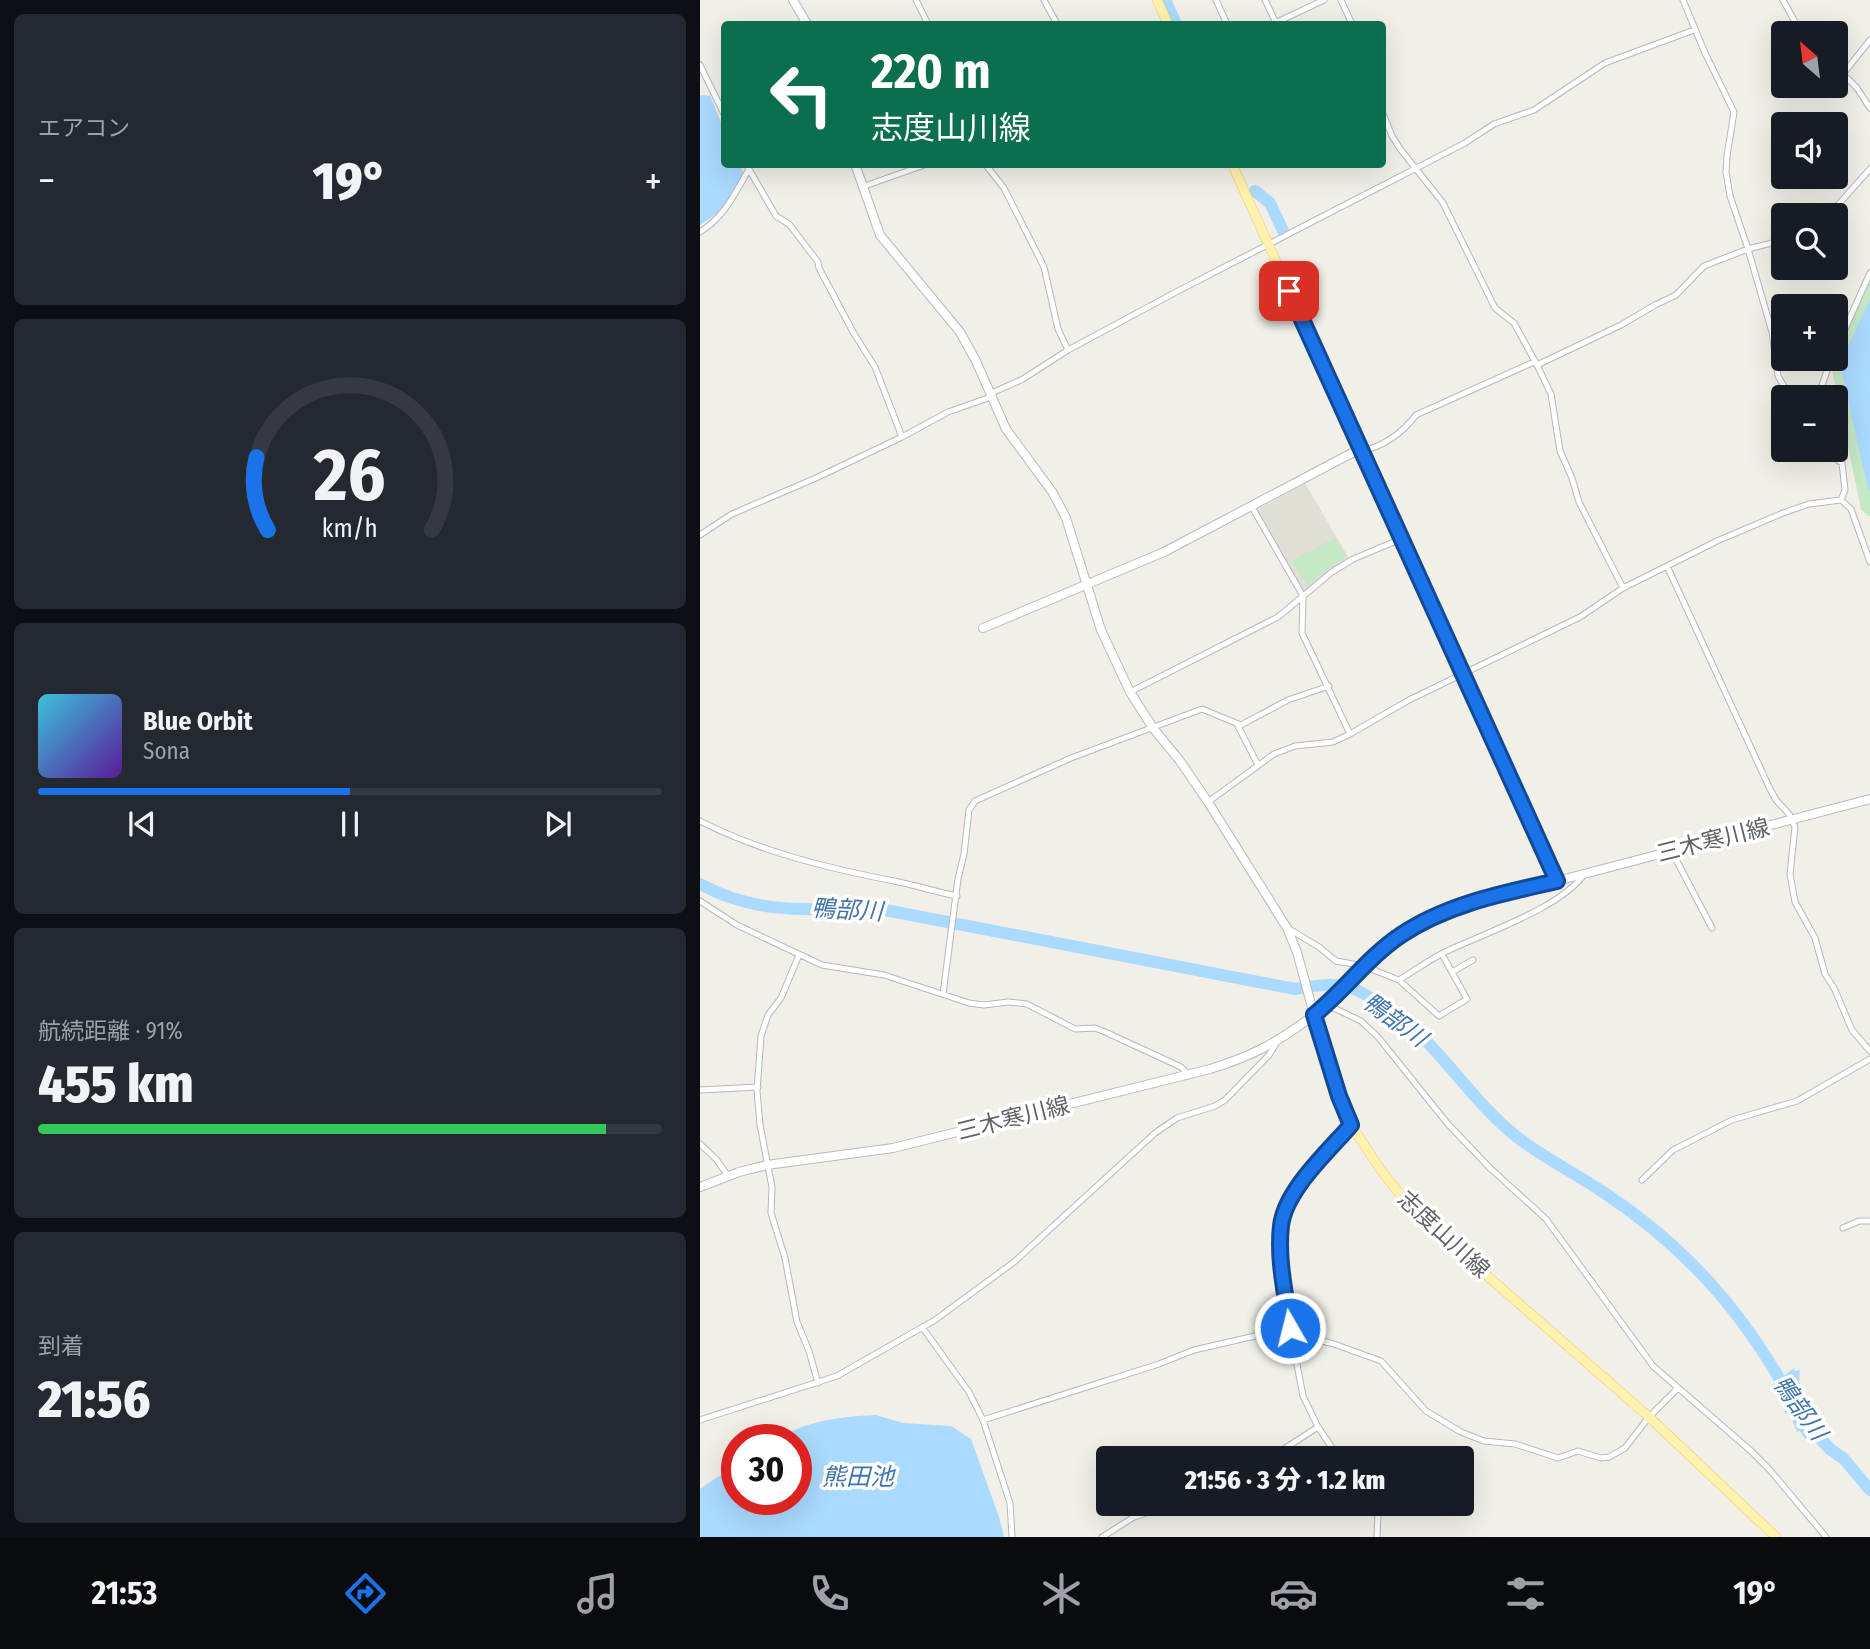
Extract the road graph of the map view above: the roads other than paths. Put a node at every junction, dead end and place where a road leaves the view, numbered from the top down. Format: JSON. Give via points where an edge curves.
{"nodes":[{"id":1,"x":793,"y":0,"type":"edge"},
{"id":2,"x":916,"y":0,"type":"edge"},
{"id":3,"x":1044,"y":0,"type":"edge"},
{"id":4,"x":1157,"y":0,"type":"edge"},
{"id":5,"x":1216,"y":0,"type":"edge"},
{"id":6,"x":1265,"y":0,"type":"edge"},
{"id":7,"x":1324,"y":0,"type":"edge"},
{"id":8,"x":1341,"y":0,"type":"edge"},
{"id":9,"x":1683,"y":0,"type":"edge"},
{"id":10,"x":1783,"y":0,"type":"edge"},
{"id":11,"x":805,"y":21,"type":"edge"},
{"id":12,"x":926,"y":21,"type":"edge"},
{"id":13,"x":1055,"y":21,"type":"edge"},
{"id":14,"x":1167,"y":21,"type":"edge"},
{"id":15,"x":1226,"y":21,"type":"edge"},
{"id":16,"x":1274,"y":21,"type":"edge"},
{"id":17,"x":1281,"y":21,"type":"edge"},
{"id":18,"x":1351,"y":21,"type":"edge"},
{"id":19,"x":1794,"y":21,"type":"edge"},
{"id":20,"x":1694,"y":30,"type":"junction"},
{"id":21,"x":1870,"y":40,"type":"edge"},
{"id":22,"x":700,"y":65,"type":"edge"},
{"id":23,"x":1848,"y":68,"type":"edge"},
{"id":24,"x":1848,"y":79,"type":"edge"},
{"id":25,"x":721,"y":108,"type":"edge"},
{"id":26,"x":1870,"y":108,"type":"edge"},
{"id":27,"x":1386,"y":121,"type":"edge"},
{"id":28,"x":746,"y":168,"type":"edge"},
{"id":29,"x":748,"y":168,"type":"edge"},
{"id":30,"x":856,"y":168,"type":"edge"},
{"id":31,"x":916,"y":168,"type":"edge"},
{"id":32,"x":988,"y":168,"type":"edge"},
{"id":33,"x":1234,"y":168,"type":"edge"},
{"id":34,"x":1416,"y":168,"type":"junction"},
{"id":35,"x":1870,"y":169,"type":"edge"},
{"id":36,"x":862,"y":187,"type":"junction"},
{"id":37,"x":1840,"y":203,"type":"edge"},
{"id":38,"x":700,"y":232,"type":"edge"},
{"id":39,"x":1771,"y":243,"type":"edge"},
{"id":40,"x":1269,"y":246,"type":"junction"},
{"id":41,"x":1748,"y":249,"type":"junction"},
{"id":42,"x":1870,"y":273,"type":"edge"},
{"id":43,"x":1848,"y":322,"type":"edge"},
{"id":44,"x":1068,"y":350,"type":"junction"},
{"id":45,"x":1536,"y":363,"type":"junction"},
{"id":46,"x":1783,"y":385,"type":"edge"},
{"id":47,"x":992,"y":395,"type":"junction"},
{"id":48,"x":902,"y":437,"type":"junction"},
{"id":49,"x":1361,"y":451,"type":"junction"},
{"id":50,"x":1841,"y":462,"type":"edge"},
{"id":51,"x":1840,"y":500,"type":"junction"},
{"id":52,"x":1252,"y":507,"type":"junction"},
{"id":53,"x":700,"y":535,"type":"edge"},
{"id":54,"x":1401,"y":539,"type":"junction"},
{"id":55,"x":1870,"y":562,"type":"edge"},
{"id":56,"x":1667,"y":566,"type":"junction"},
{"id":57,"x":1086,"y":584,"type":"junction"},
{"id":58,"x":1623,"y":587,"type":"junction"},
{"id":59,"x":1303,"y":596,"type":"junction"},
{"id":60,"x":983,"y":628,"type":"dead end"},
{"id":61,"x":1462,"y":673,"type":"junction"},
{"id":62,"x":1329,"y":686,"type":"junction"},
{"id":63,"x":1129,"y":692,"type":"junction"},
{"id":64,"x":1237,"y":724,"type":"junction"},
{"id":65,"x":1153,"y":728,"type":"junction"},
{"id":66,"x":1350,"y":734,"type":"junction"},
{"id":67,"x":1258,"y":765,"type":"junction"},
{"id":68,"x":1870,"y":799,"type":"edge"},
{"id":69,"x":1208,"y":802,"type":"junction"},
{"id":70,"x":1790,"y":820,"type":"junction"},
{"id":71,"x":700,"y":821,"type":"edge"},
{"id":72,"x":1671,"y":850,"type":"junction"},
{"id":73,"x":1585,"y":873,"type":"junction"},
{"id":74,"x":1557,"y":881,"type":"junction"},
{"id":75,"x":957,"y":899,"type":"junction"},
{"id":76,"x":700,"y":901,"type":"edge"},
{"id":77,"x":1712,"y":928,"type":"dead end"},
{"id":78,"x":1287,"y":929,"type":"junction"},
{"id":79,"x":799,"y":955,"type":"junction"},
{"id":80,"x":1444,"y":958,"type":"dead end"},
{"id":81,"x":1473,"y":960,"type":"dead end"},
{"id":82,"x":1363,"y":967,"type":"junction"},
{"id":83,"x":1452,"y":972,"type":"junction"},
{"id":84,"x":1399,"y":980,"type":"junction"},
{"id":85,"x":943,"y":994,"type":"junction"},
{"id":86,"x":1325,"y":1006,"type":"junction"},
{"id":87,"x":1314,"y":1015,"type":"junction"},
{"id":88,"x":1277,"y":1042,"type":"junction"},
{"id":89,"x":1870,"y":1051,"type":"edge"},
{"id":90,"x":1870,"y":1059,"type":"edge"},
{"id":91,"x":1188,"y":1074,"type":"junction"},
{"id":92,"x":758,"y":1087,"type":"junction"},
{"id":93,"x":700,"y":1090,"type":"edge"},
{"id":94,"x":1351,"y":1125,"type":"junction"},
{"id":95,"x":700,"y":1144,"type":"edge"},
{"id":96,"x":766,"y":1165,"type":"junction"},
{"id":97,"x":728,"y":1176,"type":"junction"},
{"id":98,"x":1642,"y":1180,"type":"dead end"},
{"id":99,"x":700,"y":1187,"type":"edge"},
{"id":100,"x":1870,"y":1221,"type":"edge"},
{"id":101,"x":1843,"y":1227,"type":"dead end"},
{"id":102,"x":922,"y":1327,"type":"junction"},
{"id":103,"x":1291,"y":1330,"type":"junction"},
{"id":104,"x":818,"y":1383,"type":"junction"},
{"id":105,"x":1677,"y":1389,"type":"junction"},
{"id":106,"x":1649,"y":1417,"type":"junction"},
{"id":107,"x":700,"y":1420,"type":"edge"},
{"id":108,"x":982,"y":1420,"type":"junction"},
{"id":109,"x":1318,"y":1427,"type":"junction"},
{"id":110,"x":1289,"y":1446,"type":"edge"},
{"id":111,"x":1331,"y":1446,"type":"edge"},
{"id":112,"x":1138,"y":1516,"type":"edge"},
{"id":113,"x":1378,"y":1516,"type":"edge"},
{"id":114,"x":1012,"y":1537,"type":"edge"},
{"id":115,"x":1102,"y":1537,"type":"edge"},
{"id":116,"x":1377,"y":1537,"type":"edge"},
{"id":117,"x":1776,"y":1537,"type":"edge"},
{"id":118,"x":1826,"y":1537,"type":"edge"}],
"edges":[{"from":1,"to":11,"type":"street"},
{"from":2,"to":12,"type":"street"},
{"from":3,"to":13,"type":"street"},
{"from":4,"to":14,"type":"main road"},
{"from":5,"to":15,"type":"street"},
{"from":6,"to":16,"type":"street"},
{"from":7,"to":17,"type":"street"},
{"from":8,"to":18,"type":"street"},
{"from":9,"to":20,"type":"street"},
{"from":10,"to":19,"type":"street"},
{"from":20,"to":34,"type":"street","via":[[1605,63],[1534,110],[1494,124]]},
{"from":20,"to":41,"type":"street","via":[[1734,112],[1726,172],[1731,204]]},
{"from":21,"to":23,"type":"street"},
{"from":22,"to":25,"type":"street"},
{"from":24,"to":26,"type":"street"},
{"from":27,"to":34,"type":"street"},
{"from":28,"to":38,"type":"street","via":[[727,209]]},
{"from":29,"to":48,"type":"street","via":[[776,216],[789,224],[818,262],[875,368]]},
{"from":30,"to":36,"type":"street"},
{"from":31,"to":36,"type":"street"},
{"from":32,"to":44,"type":"street","via":[[1004,188],[1044,267],[1058,329]]},
{"from":33,"to":40,"type":"main road"},
{"from":34,"to":40,"type":"street"},
{"from":34,"to":45,"type":"street","via":[[1443,203],[1495,308],[1514,323]]},
{"from":35,"to":37,"type":"street"},
{"from":36,"to":47,"type":"street","via":[[880,236],[960,332]]},
{"from":39,"to":41,"type":"street"},
{"from":40,"to":44,"type":"street"},
{"from":40,"to":49,"type":"main road"},
{"from":41,"to":45,"type":"street","via":[[1704,266],[1676,295]]},
{"from":41,"to":46,"type":"street"},
{"from":42,"to":43,"type":"street"},
{"from":44,"to":47,"type":"street"},
{"from":45,"to":49,"type":"street","via":[[1416,415],[1403,432]]},
{"from":45,"to":58,"type":"street","via":[[1551,394],[1560,452],[1578,502]]},
{"from":47,"to":48,"type":"street"},
{"from":47,"to":57,"type":"street","via":[[1014,443],[1059,504]]},
{"from":48,"to":53,"type":"street","via":[[732,514]]},
{"from":49,"to":52,"type":"street"},
{"from":49,"to":54,"type":"main road"},
{"from":50,"to":51,"type":"street","via":[[1845,490]]},
{"from":51,"to":55,"type":"street","via":[[1851,509]]},
{"from":51,"to":56,"type":"street","via":[[1783,513]]},
{"from":52,"to":57,"type":"street","via":[[1164,552]]},
{"from":52,"to":59,"type":"street"},
{"from":54,"to":59,"type":"street","via":[[1353,559]]},
{"from":54,"to":61,"type":"main road"},
{"from":56,"to":58,"type":"street"},
{"from":56,"to":70,"type":"street","via":[[1770,789]]},
{"from":57,"to":60,"type":"street"},
{"from":57,"to":63,"type":"street"},
{"from":58,"to":61,"type":"street","via":[[1580,617]]},
{"from":59,"to":62,"type":"street","via":[[1302,633]]},
{"from":59,"to":63,"type":"street","via":[[1278,617]]},
{"from":61,"to":66,"type":"street"},
{"from":61,"to":74,"type":"main road"},
{"from":62,"to":64,"type":"street"},
{"from":62,"to":66,"type":"street"},
{"from":63,"to":65,"type":"street"},
{"from":64,"to":65,"type":"street","via":[[1202,709]]},
{"from":64,"to":67,"type":"street"},
{"from":65,"to":69,"type":"street"},
{"from":65,"to":75,"type":"street","via":[[975,801],[969,810]]},
{"from":66,"to":67,"type":"street","via":[[1333,742],[1295,746]]},
{"from":67,"to":69,"type":"street"},
{"from":68,"to":70,"type":"street","name":"三木寒川線"},
{"from":69,"to":78,"type":"street"},
{"from":70,"to":72,"type":"street","name":"三木寒川線"},
{"from":70,"to":89,"type":"street","via":[[1795,827],[1790,874],[1795,902],[1815,938],[1825,974],[1852,1030]]},
{"from":71,"to":75,"type":"street","via":[[785,855]]},
{"from":72,"to":73,"type":"street","name":"三木寒川線"},
{"from":72,"to":77,"type":"street"},
{"from":73,"to":74,"type":"street","name":"三木寒川線"},
{"from":73,"to":84,"type":"street","via":[[1556,899],[1437,956]]},
{"from":74,"to":82,"type":"main road","via":[[1438,915],[1401,935]]},
{"from":75,"to":85,"type":"street"},
{"from":76,"to":79,"type":"street"},
{"from":78,"to":82,"type":"street","via":[[1336,961]]},
{"from":78,"to":87,"type":"street"},
{"from":79,"to":85,"type":"street","via":[[822,965],[884,975]]},
{"from":79,"to":92,"type":"street","via":[[761,1036]]},
{"from":80,"to":83,"type":"street"},
{"from":81,"to":83,"type":"street"},
{"from":82,"to":84,"type":"street"},
{"from":82,"to":86,"type":"main road"},
{"from":83,"to":84,"type":"street","via":[[1467,999],[1439,1016]]},
{"from":85,"to":91,"type":"street","via":[[978,1004],[1027,1004],[1075,1029],[1103,1031]]},
{"from":86,"to":87,"type":"main road"},
{"from":86,"to":105,"type":"street","via":[[1361,1021],[1378,1037],[1447,1123],[1540,1211],[1647,1359]]},
{"from":87,"to":88,"type":"street","name":"三木寒川線"},
{"from":87,"to":94,"type":"main road","name":"志度山川線"},
{"from":88,"to":91,"type":"street","name":"三木寒川線","via":[[1236,1061]]},
{"from":88,"to":102,"type":"street","via":[[1225,1100],[1167,1125],[1014,1262]]},
{"from":90,"to":98,"type":"street","via":[[1797,1101],[1732,1120],[1674,1150]]},
{"from":91,"to":96,"type":"street","name":"三木寒川線","via":[[893,1149]]},
{"from":92,"to":93,"type":"street"},
{"from":92,"to":96,"type":"street"},
{"from":94,"to":103,"type":"street","via":[[1304,1179],[1285,1210],[1280,1257]]},
{"from":94,"to":106,"type":"main road","name":"志度山川線","via":[[1413,1211]]},
{"from":95,"to":97,"type":"street"},
{"from":96,"to":97,"type":"street","name":"三木寒川線"},
{"from":96,"to":104,"type":"street","via":[[772,1187],[771,1213],[786,1258],[797,1322]]},
{"from":97,"to":99,"type":"street","name":"三木寒川線"},
{"from":100,"to":101,"type":"street"},
{"from":102,"to":104,"type":"street","via":[[859,1365]]},
{"from":102,"to":108,"type":"street","via":[[969,1392]]},
{"from":103,"to":106,"type":"street","via":[[1381,1361],[1426,1411],[1484,1441],[1515,1444],[1558,1458],[1578,1451],[1609,1457],[1625,1448]]},
{"from":103,"to":108,"type":"street","via":[[1194,1350]]},
{"from":103,"to":109,"type":"street","via":[[1303,1396]]},
{"from":104,"to":107,"type":"street"},
{"from":105,"to":106,"type":"street"},
{"from":105,"to":118,"type":"street","via":[[1751,1451]]},
{"from":106,"to":117,"type":"main road","name":"志度山川線"},
{"from":108,"to":114,"type":"street","via":[[1010,1503]]},
{"from":109,"to":110,"type":"street"},
{"from":109,"to":111,"type":"street"},
{"from":112,"to":115,"type":"street"},
{"from":113,"to":116,"type":"street"}]}
